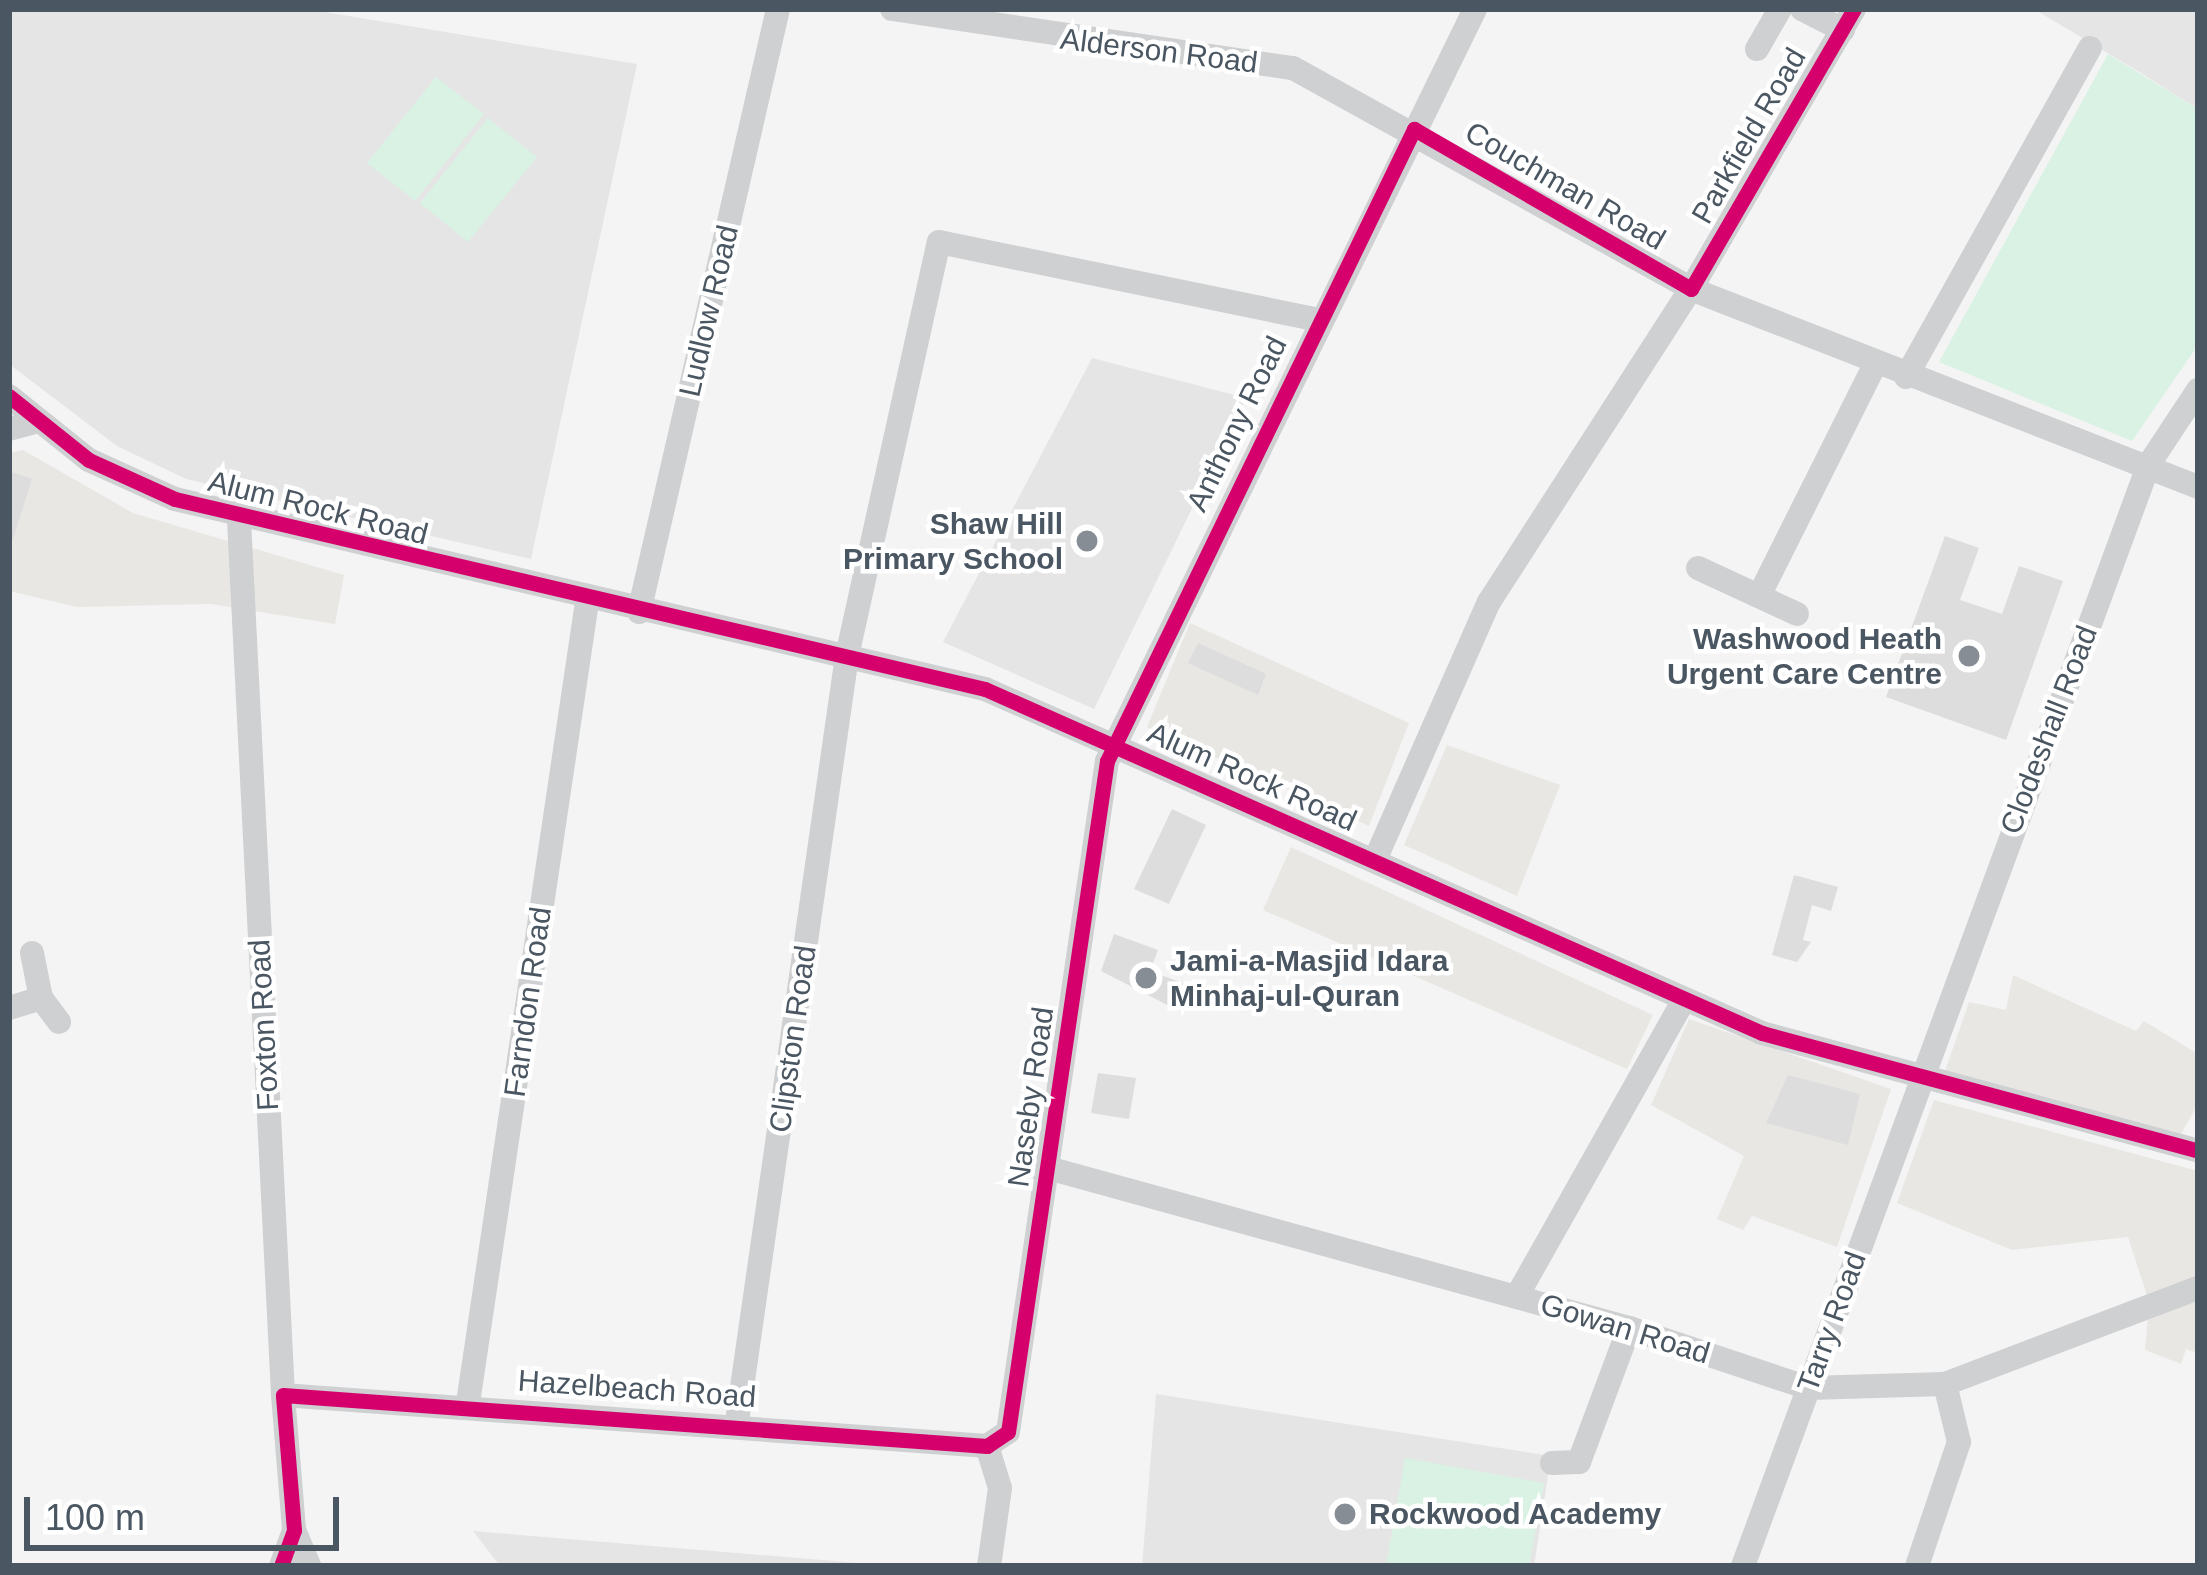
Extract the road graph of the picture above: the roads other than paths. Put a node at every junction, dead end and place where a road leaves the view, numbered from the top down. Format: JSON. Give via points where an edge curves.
{"nodes":[{"id":1,"x":778,"y":9,"type":"edge"},
{"id":2,"x":892,"y":9,"type":"edge"},
{"id":3,"x":1475,"y":9,"type":"edge"},
{"id":4,"x":1780,"y":9,"type":"edge"},
{"id":5,"x":1802,"y":9,"type":"edge"},
{"id":6,"x":1848,"y":19,"type":"edge"},
{"id":7,"x":2090,"y":48,"type":"dead end"},
{"id":8,"x":1757,"y":49,"type":"dead end"},
{"id":9,"x":1414,"y":129,"type":"junction"},
{"id":10,"x":1691,"y":289,"type":"junction"},
{"id":11,"x":1318,"y":320,"type":"junction"},
{"id":12,"x":1874,"y":365,"type":"junction"},
{"id":13,"x":1906,"y":377,"type":"junction"},
{"id":14,"x":2198,"y":390,"type":"edge"},
{"id":15,"x":9,"y":396,"type":"edge"},
{"id":16,"x":38,"y":421,"type":"junction"},
{"id":17,"x":9,"y":429,"type":"edge"},
{"id":18,"x":2149,"y":464,"type":"junction"},
{"id":19,"x":2198,"y":487,"type":"edge"},
{"id":20,"x":238,"y":520,"type":"junction"},
{"id":21,"x":1698,"y":568,"type":"dead end"},
{"id":22,"x":1759,"y":596,"type":"junction"},
{"id":23,"x":586,"y":602,"type":"junction"},
{"id":24,"x":639,"y":612,"type":"junction"},
{"id":25,"x":1797,"y":614,"type":"dead end"},
{"id":26,"x":847,"y":656,"type":"junction"},
{"id":27,"x":1112,"y":745,"type":"junction"},
{"id":28,"x":1375,"y":860,"type":"junction"},
{"id":29,"x":32,"y":953,"type":"dead end"},
{"id":30,"x":41,"y":998,"type":"junction"},
{"id":31,"x":1683,"y":1001,"type":"junction"},
{"id":32,"x":9,"y":1008,"type":"edge"},
{"id":33,"x":59,"y":1022,"type":"dead end"},
{"id":34,"x":1919,"y":1079,"type":"junction"},
{"id":35,"x":2198,"y":1151,"type":"edge"},
{"id":36,"x":1048,"y":1168,"type":"junction"},
{"id":37,"x":2198,"y":1288,"type":"edge"},
{"id":38,"x":1517,"y":1296,"type":"junction"},
{"id":39,"x":1630,"y":1328,"type":"junction"},
{"id":40,"x":1945,"y":1384,"type":"junction"},
{"id":41,"x":1808,"y":1388,"type":"junction"},
{"id":42,"x":283,"y":1395,"type":"junction"},
{"id":43,"x":468,"y":1403,"type":"junction"},
{"id":44,"x":737,"y":1422,"type":"junction"},
{"id":45,"x":987,"y":1446,"type":"junction"},
{"id":46,"x":1552,"y":1463,"type":"dead end"},
{"id":47,"x":294,"y":1530,"type":"junction"},
{"id":48,"x":281,"y":1566,"type":"edge"},
{"id":49,"x":309,"y":1566,"type":"edge"},
{"id":50,"x":989,"y":1566,"type":"edge"},
{"id":51,"x":1743,"y":1566,"type":"edge"},
{"id":52,"x":1917,"y":1566,"type":"edge"}],
"edges":[{"from":1,"to":24,"type":"street","name":"Ludlow Road"},
{"from":2,"to":9,"type":"street","name":"Alderson Road","via":[[1293,68]]},
{"from":3,"to":9,"type":"street","name":"Anthony Road"},
{"from":4,"to":8,"type":"street"},
{"from":5,"to":6,"type":"street"},
{"from":6,"to":10,"type":"street","name":"Parkfield Road"},
{"from":7,"to":13,"type":"street"},
{"from":9,"to":10,"type":"street","name":"Couchman Road"},
{"from":9,"to":11,"type":"street","name":"Anthony Road"},
{"from":10,"to":12,"type":"street","name":"Couchman Road"},
{"from":10,"to":28,"type":"street","name":"Parkfield Road","via":[[1489,602]]},
{"from":11,"to":26,"type":"street","name":"Clipston Road","via":[[939,242]]},
{"from":11,"to":27,"type":"street","name":"Anthony Road"},
{"from":12,"to":13,"type":"street","name":"Couchman Road"},
{"from":12,"to":22,"type":"street"},
{"from":13,"to":18,"type":"street","name":"Couchman Road"},
{"from":14,"to":18,"type":"street","name":"Clodeshall Road"},
{"from":15,"to":16,"type":"street","name":"Alum Rock Road"},
{"from":16,"to":17,"type":"street"},
{"from":16,"to":20,"type":"street","name":"Alum Rock Road","via":[[89,460]]},
{"from":18,"to":19,"type":"street","name":"Couchman Road"},
{"from":18,"to":34,"type":"street","name":"Clodeshall Road"},
{"from":20,"to":23,"type":"street","name":"Alum Rock Road"},
{"from":20,"to":42,"type":"street","name":"Foxton Road"},
{"from":21,"to":22,"type":"street"},
{"from":22,"to":25,"type":"street"},
{"from":23,"to":24,"type":"street","name":"Alum Rock Road"},
{"from":23,"to":43,"type":"street","name":"Farndon Road"},
{"from":24,"to":26,"type":"street","name":"Alum Rock Road"},
{"from":26,"to":27,"type":"street","name":"Alum Rock Road","via":[[986,689]]},
{"from":26,"to":44,"type":"street","name":"Clipston Road"},
{"from":27,"to":28,"type":"street","name":"Alum Rock Road"},
{"from":27,"to":36,"type":"street","name":"Naseby Road"},
{"from":28,"to":31,"type":"street","name":"Alum Rock Road"},
{"from":29,"to":30,"type":"street"},
{"from":30,"to":32,"type":"street"},
{"from":30,"to":33,"type":"street"},
{"from":31,"to":34,"type":"street","name":"Alum Rock Road"},
{"from":31,"to":38,"type":"street"},
{"from":34,"to":35,"type":"street","name":"Alum Rock Road"},
{"from":34,"to":41,"type":"street","name":"Tarry Road"},
{"from":36,"to":38,"type":"street","name":"Gowan Road"},
{"from":36,"to":45,"type":"street","name":"Naseby Road","via":[[1008,1432]]},
{"from":37,"to":40,"type":"street","name":"Gowan Road"},
{"from":38,"to":39,"type":"street","name":"Gowan Road"},
{"from":39,"to":41,"type":"street","name":"Gowan Road"},
{"from":39,"to":46,"type":"street","via":[[1579,1462]]},
{"from":40,"to":41,"type":"street","name":"Gowan Road"},
{"from":40,"to":52,"type":"street","via":[[1959,1442]]},
{"from":41,"to":51,"type":"street","name":"Tarry Road"},
{"from":42,"to":43,"type":"street","name":"Hazelbeach Road"},
{"from":42,"to":47,"type":"street","name":"Foxton Road"},
{"from":43,"to":44,"type":"street","name":"Hazelbeach Road"},
{"from":44,"to":45,"type":"street","name":"Hazelbeach Road"},
{"from":45,"to":50,"type":"street","via":[[1000,1488]]},
{"from":47,"to":48,"type":"street"},
{"from":47,"to":49,"type":"street"}]}
